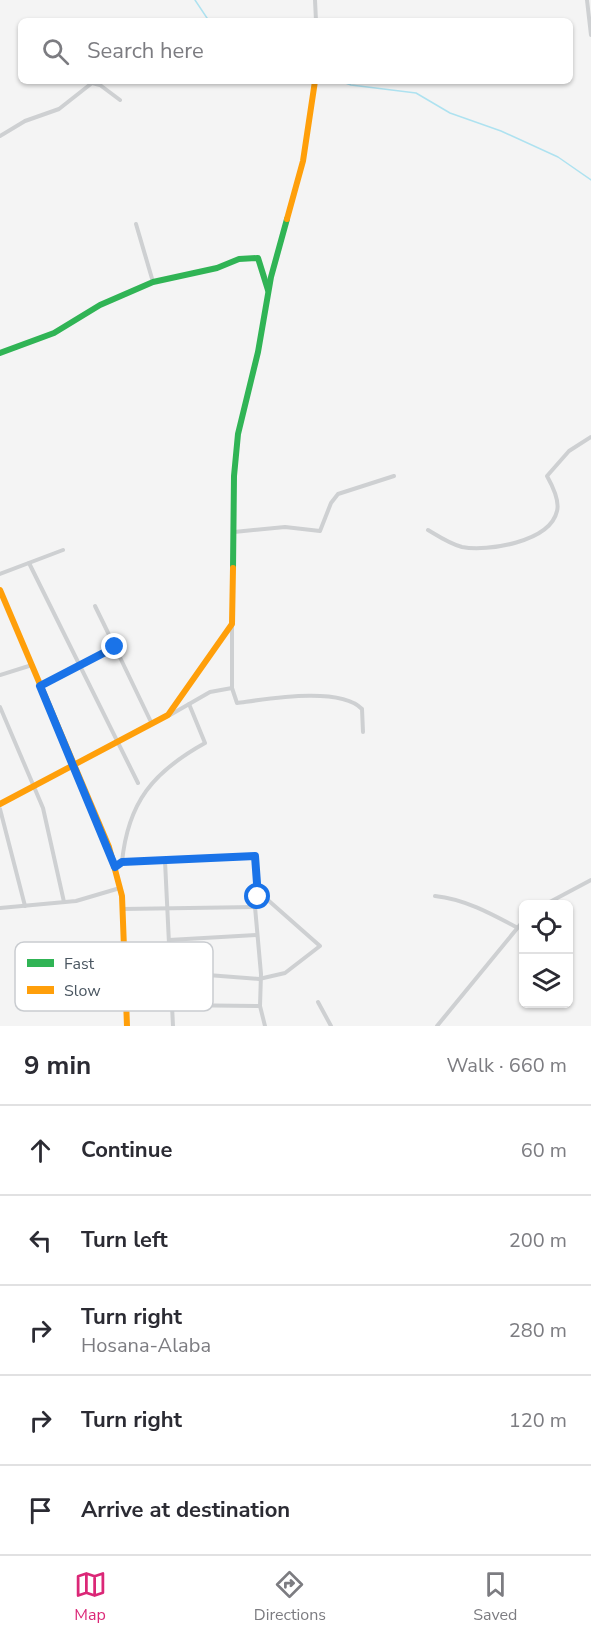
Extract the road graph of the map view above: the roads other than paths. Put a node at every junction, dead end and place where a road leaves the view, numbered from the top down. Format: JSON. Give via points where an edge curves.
{"nodes":[{"id":1,"x":315,"y":0,"type":"edge"},
{"id":2,"x":587,"y":0,"type":"edge"},
{"id":3,"x":316,"y":18,"type":"edge"},
{"id":4,"x":591,"y":35,"type":"edge"},
{"id":5,"x":91,"y":84,"type":"edge"},
{"id":6,"x":96,"y":84,"type":"edge"},
{"id":7,"x":315,"y":84,"type":"edge"},
{"id":8,"x":120,"y":100,"type":"dead end"},
{"id":9,"x":0,"y":136,"type":"edge"},
{"id":10,"x":136,"y":224,"type":"dead end"},
{"id":11,"x":153,"y":282,"type":"junction"},
{"id":12,"x":268,"y":292,"type":"junction"},
{"id":13,"x":0,"y":353,"type":"edge"},
{"id":14,"x":591,"y":437,"type":"edge"},
{"id":15,"x":394,"y":476,"type":"dead end"},
{"id":16,"x":428,"y":530,"type":"dead end"},
{"id":17,"x":234,"y":532,"type":"junction"},
{"id":18,"x":63,"y":550,"type":"dead end"},
{"id":19,"x":29,"y":563,"type":"junction"},
{"id":20,"x":0,"y":574,"type":"edge"},
{"id":21,"x":0,"y":590,"type":"edge"},
{"id":22,"x":95,"y":606,"type":"dead end"},
{"id":23,"x":232,"y":624,"type":"junction"},
{"id":24,"x":115,"y":647,"type":"junction"},
{"id":25,"x":32,"y":665,"type":"junction"},
{"id":26,"x":79,"y":666,"type":"junction"},
{"id":27,"x":0,"y":675,"type":"edge"},
{"id":28,"x":40,"y":686,"type":"junction"},
{"id":29,"x":231,"y":688,"type":"junction"},
{"id":30,"x":189,"y":704,"type":"junction"},
{"id":31,"x":0,"y":707,"type":"edge"},
{"id":32,"x":168,"y":716,"type":"junction"},
{"id":33,"x":152,"y":724,"type":"junction"},
{"id":34,"x":363,"y":732,"type":"dead end"},
{"id":35,"x":117,"y":743,"type":"junction"},
{"id":36,"x":73,"y":765,"type":"junction"},
{"id":37,"x":138,"y":783,"type":"dead end"},
{"id":38,"x":35,"y":785,"type":"junction"},
{"id":39,"x":0,"y":804,"type":"edge"},
{"id":40,"x":0,"y":808,"type":"edge"},
{"id":41,"x":165,"y":861,"type":"junction"},
{"id":42,"x":122,"y":862,"type":"junction"},
{"id":43,"x":115,"y":867,"type":"junction"},
{"id":44,"x":591,"y":880,"type":"edge"},
{"id":45,"x":121,"y":888,"type":"junction"},
{"id":46,"x":435,"y":896,"type":"dead end"},
{"id":47,"x":258,"y":897,"type":"junction"},
{"id":48,"x":554,"y":900,"type":"edge"},
{"id":49,"x":64,"y":902,"type":"junction"},
{"id":50,"x":25,"y":906,"type":"junction"},
{"id":51,"x":255,"y":907,"type":"junction"},
{"id":52,"x":0,"y":908,"type":"edge"},
{"id":53,"x":123,"y":909,"type":"junction"},
{"id":54,"x":167,"y":909,"type":"junction"},
{"id":55,"x":519,"y":924,"type":"edge"},
{"id":56,"x":516,"y":927,"type":"junction"},
{"id":57,"x":257,"y":935,"type":"junction"},
{"id":58,"x":169,"y":940,"type":"joint"},
{"id":59,"x":124,"y":942,"type":"edge"},
{"id":60,"x":213,"y":976,"type":"edge"},
{"id":61,"x":259,"y":979,"type":"junction"},
{"id":62,"x":318,"y":1002,"type":"dead end"},
{"id":63,"x":213,"y":1005,"type":"edge"},
{"id":64,"x":260,"y":1006,"type":"junction"},
{"id":65,"x":126,"y":1011,"type":"edge"},
{"id":66,"x":172,"y":1011,"type":"edge"},
{"id":67,"x":127,"y":1026,"type":"edge"},
{"id":68,"x":173,"y":1026,"type":"edge"},
{"id":69,"x":265,"y":1026,"type":"edge"},
{"id":70,"x":331,"y":1026,"type":"edge"},
{"id":71,"x":436,"y":1026,"type":"edge"}],
"edges":[{"from":1,"to":3,"type":"street"},
{"from":2,"to":4,"type":"street"},
{"from":5,"to":9,"type":"street","via":[[59,109],[25,121]]},
{"from":6,"to":8,"type":"street"},
{"from":7,"to":12,"type":"street","via":[[303,161]]},
{"from":10,"to":11,"type":"street"},
{"from":11,"to":12,"type":"street","via":[[258,258]]},
{"from":11,"to":13,"type":"street","via":[[100,305],[54,333]]},
{"from":12,"to":17,"type":"street","via":[[238,434]]},
{"from":14,"to":16,"type":"street","via":[[568,451],[547,476],[557,512],[536,535],[506,545],[461,547]]},
{"from":15,"to":17,"type":"street","via":[[338,494],[320,531],[285,527]]},
{"from":17,"to":23,"type":"street"},
{"from":18,"to":19,"type":"street"},
{"from":19,"to":20,"type":"street"},
{"from":19,"to":26,"type":"street"},
{"from":21,"to":25,"type":"street"},
{"from":22,"to":24,"type":"street"},
{"from":23,"to":29,"type":"street"},
{"from":23,"to":32,"type":"street"},
{"from":24,"to":26,"type":"street"},
{"from":24,"to":33,"type":"street"},
{"from":25,"to":27,"type":"street"},
{"from":25,"to":28,"type":"street"},
{"from":26,"to":28,"type":"street"},
{"from":26,"to":35,"type":"street"},
{"from":28,"to":36,"type":"street"},
{"from":29,"to":30,"type":"street","via":[[210,692]]},
{"from":29,"to":34,"type":"street","via":[[237,703],[308,695],[355,701],[362,709]]},
{"from":30,"to":32,"type":"street"},
{"from":30,"to":42,"type":"street","via":[[206,743],[182,756],[135,804]]},
{"from":31,"to":38,"type":"street"},
{"from":32,"to":33,"type":"street"},
{"from":33,"to":35,"type":"street"},
{"from":35,"to":36,"type":"street"},
{"from":35,"to":37,"type":"street"},
{"from":36,"to":38,"type":"street"},
{"from":36,"to":43,"type":"street"},
{"from":38,"to":39,"type":"street"},
{"from":38,"to":49,"type":"street"},
{"from":40,"to":50,"type":"street"},
{"from":41,"to":42,"type":"street"},
{"from":41,"to":47,"type":"street","via":[[255,856]]},
{"from":41,"to":54,"type":"street"},
{"from":42,"to":43,"type":"street"},
{"from":43,"to":45,"type":"street"},
{"from":44,"to":48,"type":"street"},
{"from":45,"to":49,"type":"street"},
{"from":45,"to":53,"type":"street"},
{"from":46,"to":56,"type":"street","via":[[486,911]]},
{"from":47,"to":51,"type":"street"},
{"from":47,"to":61,"type":"street","via":[[269,901],[320,946],[285,973]]},
{"from":49,"to":50,"type":"street"},
{"from":50,"to":52,"type":"street"},
{"from":51,"to":54,"type":"street"},
{"from":51,"to":57,"type":"street"},
{"from":53,"to":54,"type":"street"},
{"from":53,"to":59,"type":"street"},
{"from":54,"to":58,"type":"street"},
{"from":55,"to":56,"type":"street"},
{"from":56,"to":71,"type":"street"},
{"from":57,"to":58,"type":"street"},
{"from":57,"to":61,"type":"street"},
{"from":60,"to":61,"type":"street"},
{"from":61,"to":64,"type":"street"},
{"from":62,"to":70,"type":"street"},
{"from":63,"to":64,"type":"street"},
{"from":64,"to":69,"type":"street"},
{"from":65,"to":67,"type":"street"},
{"from":66,"to":68,"type":"street"}]}
